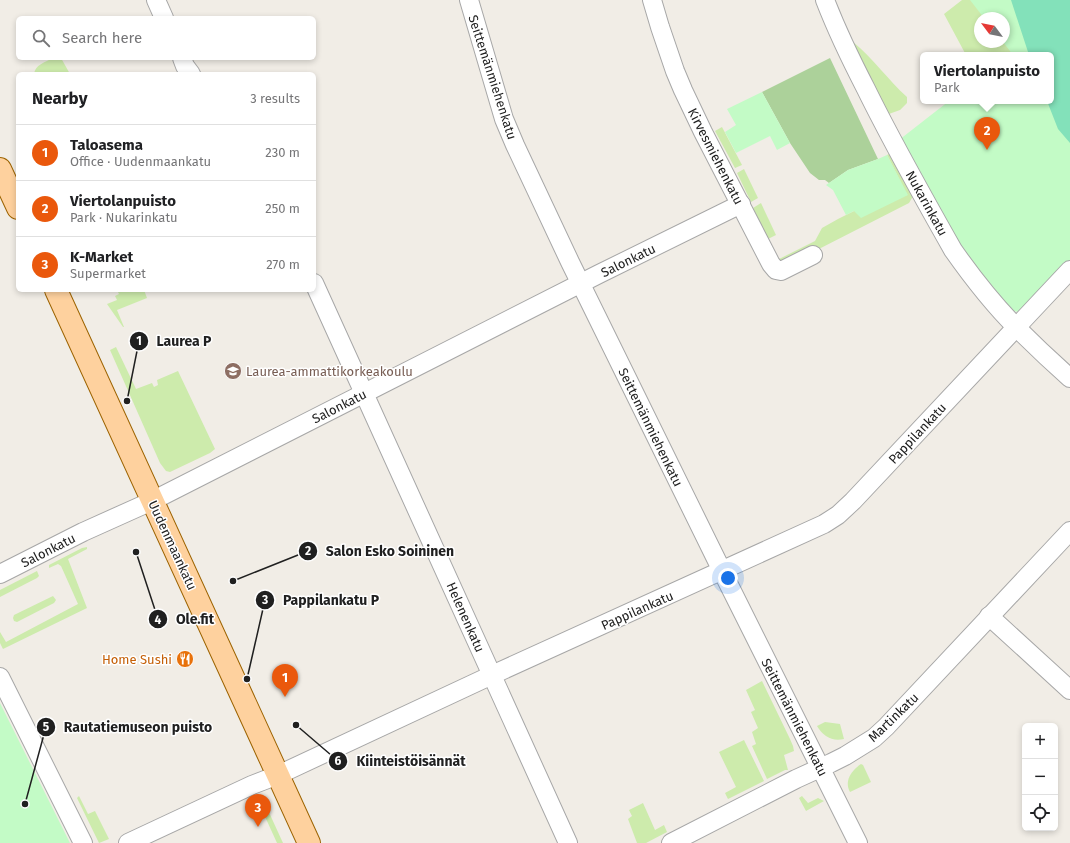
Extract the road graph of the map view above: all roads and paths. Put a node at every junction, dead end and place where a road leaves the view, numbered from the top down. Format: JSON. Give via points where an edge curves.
{"nodes":[{"id":1,"x":156,"y":0,"type":"edge"},
{"id":2,"x":469,"y":0,"type":"edge"},
{"id":3,"x":652,"y":0,"type":"edge"},
{"id":4,"x":826,"y":0,"type":"edge"},
{"id":5,"x":163,"y":16,"type":"edge"},
{"id":6,"x":183,"y":60,"type":"edge"},
{"id":7,"x":190,"y":72,"type":"edge"},
{"id":8,"x":0,"y":169,"type":"edge"},
{"id":9,"x":16,"y":204,"type":"edge"},
{"id":10,"x":741,"y":204,"type":"junction"},
{"id":11,"x":813,"y":255,"type":"dead end"},
{"id":12,"x":1070,"y":270,"type":"edge"},
{"id":13,"x":580,"y":283,"type":"junction"},
{"id":14,"x":316,"y":287,"type":"edge"},
{"id":15,"x":57,"y":292,"type":"edge"},
{"id":16,"x":1016,"y":327,"type":"junction"},
{"id":17,"x":1070,"y":378,"type":"edge"},
{"id":18,"x":364,"y":393,"type":"junction"},
{"id":19,"x":152,"y":500,"type":"junction"},
{"id":20,"x":1070,"y":531,"type":"edge"},
{"id":21,"x":722,"y":571,"type":"junction"},
{"id":22,"x":0,"y":574,"type":"edge"},
{"id":23,"x":989,"y":616,"type":"junction"},
{"id":24,"x":492,"y":675,"type":"junction"},
{"id":25,"x":0,"y":677,"type":"edge"},
{"id":26,"x":1070,"y":690,"type":"edge"},
{"id":27,"x":820,"y":768,"type":"junction"},
{"id":28,"x":278,"y":775,"type":"junction"},
{"id":29,"x":83,"y":843,"type":"edge"},
{"id":30,"x":128,"y":843,"type":"edge"},
{"id":31,"x":309,"y":843,"type":"edge"},
{"id":32,"x":568,"y":843,"type":"edge"},
{"id":33,"x":671,"y":843,"type":"edge"},
{"id":34,"x":858,"y":843,"type":"edge"}],
"edges":[{"from":1,"to":5,"type":"street"},
{"from":2,"to":13,"type":"street","name":"Seittemänmiehenkatu","via":[[507,126]]},
{"from":3,"to":10,"type":"street","name":"Kirvesmiehenkatu","via":[[683,90]]},
{"from":4,"to":16,"type":"street","name":"Nukarinkatu","via":[[844,45],[884,126],[953,250]]},
{"from":6,"to":7,"type":"street"},
{"from":8,"to":9,"type":"main road"},
{"from":10,"to":11,"type":"street","name":"Kirvesmiehenkatu","via":[[776,270],[781,271]]},
{"from":10,"to":13,"type":"street","name":"Salonkatu"},
{"from":12,"to":16,"type":"street","name":"Pappilankatu"},
{"from":13,"to":18,"type":"street","name":"Salonkatu"},
{"from":13,"to":21,"type":"street","name":"Seittemänmiehenkatu"},
{"from":14,"to":18,"type":"street","name":"Helenenkatu"},
{"from":15,"to":19,"type":"main road","name":"Uudenmaankatu"},
{"from":16,"to":17,"type":"street","name":"Nukarinkatu"},
{"from":16,"to":21,"type":"street","name":"Pappilankatu","via":[[838,515],[824,524]]},
{"from":18,"to":19,"type":"street","name":"Salonkatu"},
{"from":18,"to":24,"type":"street","name":"Helenenkatu"},
{"from":19,"to":22,"type":"street","name":"Salonkatu"},
{"from":19,"to":28,"type":"main road","name":"Uudenmaankatu"},
{"from":20,"to":23,"type":"street","name":"Martinkatu"},
{"from":21,"to":24,"type":"street","name":"Pappilankatu"},
{"from":21,"to":27,"type":"street","name":"Seittemänmiehenkatu"},
{"from":23,"to":26,"type":"street"},
{"from":23,"to":27,"type":"street","name":"Martinkatu","via":[[874,738]]},
{"from":24,"to":28,"type":"street","name":"Pappilankatu"},
{"from":24,"to":32,"type":"street","name":"Helenenkatu"},
{"from":25,"to":29,"type":"street"},
{"from":27,"to":33,"type":"street","name":"Martinkatu"},
{"from":27,"to":34,"type":"street","name":"Seittemänmiehenkatu"},
{"from":28,"to":30,"type":"street","name":"Pappilankatu"},
{"from":28,"to":31,"type":"main road","name":"Uudenmaankatu"}]}
